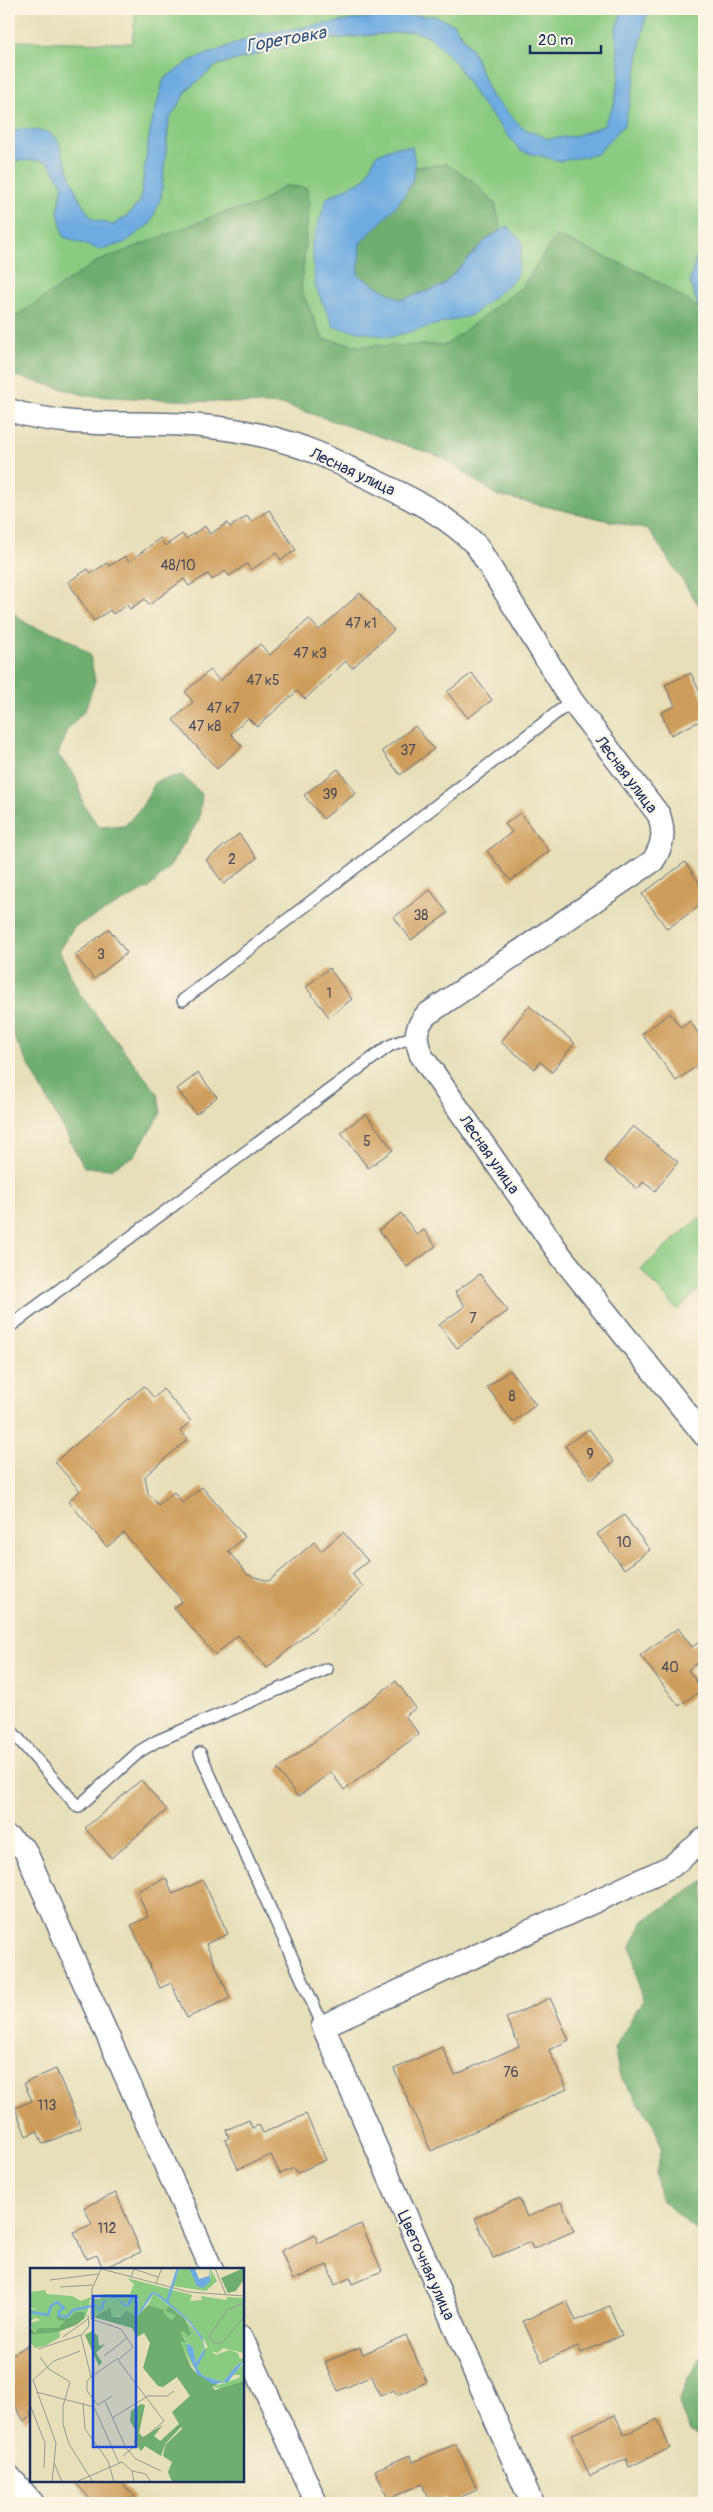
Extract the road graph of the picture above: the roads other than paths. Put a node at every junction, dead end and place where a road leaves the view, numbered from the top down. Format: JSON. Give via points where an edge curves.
{"nodes":[{"id":1,"x":9,"y":410,"type":"edge"},
{"id":2,"x":572,"y":701,"type":"junction"},
{"id":3,"x":183,"y":1000,"type":"dead end"},
{"id":4,"x":416,"y":1035,"type":"junction"},
{"id":5,"x":9,"y":1327,"type":"edge"},
{"id":6,"x":704,"y":1435,"type":"edge"},
{"id":7,"x":327,"y":1669,"type":"dead end"},
{"id":8,"x":9,"y":1728,"type":"edge"},
{"id":9,"x":200,"y":1753,"type":"dead end"},
{"id":10,"x":9,"y":1838,"type":"edge"},
{"id":11,"x":704,"y":1839,"type":"edge"},
{"id":12,"x":323,"y":2026,"type":"junction"},
{"id":13,"x":211,"y":2268,"type":"edge"},
{"id":14,"x":244,"y":2342,"type":"edge"},
{"id":15,"x":9,"y":2476,"type":"edge"},
{"id":16,"x":33,"y":2503,"type":"edge"},
{"id":17,"x":316,"y":2503,"type":"edge"},
{"id":18,"x":532,"y":2503,"type":"edge"}],
"edges":[{"from":1,"to":2,"type":"street","name":"Лесная улица","via":[[57,420],[201,426],[256,434],[304,448],[417,501],[458,526],[477,546]]},
{"from":2,"to":3,"type":"lane"},
{"from":2,"to":4,"type":"street","name":"Лесная улица","via":[[659,815],[663,827],[660,850],[653,861],[426,1015],[416,1027]]},
{"from":4,"to":5,"type":"lane","via":[[389,1046]]},
{"from":4,"to":6,"type":"street","name":"Лесная улица","via":[[421,1055],[561,1256]]},
{"from":7,"to":8,"type":"lane","via":[[157,1741],[140,1751],[78,1807]]},
{"from":9,"to":12,"type":"lane"},
{"from":10,"to":13,"type":"street","via":[[25,1850]]},
{"from":11,"to":12,"type":"street","via":[[672,1866]]},
{"from":12,"to":18,"type":"street","name":"Цветочная улица"},
{"from":14,"to":17,"type":"street"},
{"from":15,"to":16,"type":"street"}]}
